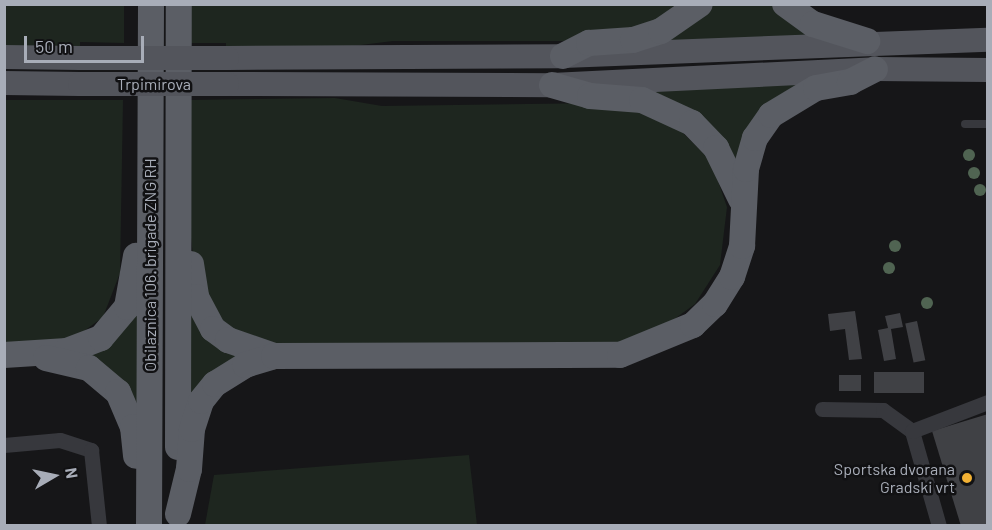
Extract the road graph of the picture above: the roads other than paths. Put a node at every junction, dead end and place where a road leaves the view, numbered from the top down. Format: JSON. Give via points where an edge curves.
{"nodes":[{"id":1,"x":151,"y":4,"type":"edge"},
{"id":2,"x":179,"y":4,"type":"edge"},
{"id":3,"x":700,"y":4,"type":"edge"},
{"id":4,"x":785,"y":4,"type":"edge"},
{"id":5,"x":987,"y":40,"type":"edge"},
{"id":6,"x":867,"y":41,"type":"junction"},
{"id":7,"x":563,"y":56,"type":"junction"},
{"id":8,"x":4,"y":57,"type":"edge"},
{"id":9,"x":875,"y":69,"type":"junction"},
{"id":10,"x":987,"y":70,"type":"edge"},
{"id":11,"x":4,"y":83,"type":"edge"},
{"id":12,"x":552,"y":85,"type":"junction"},
{"id":13,"x":964,"y":124,"type":"dead end"},
{"id":14,"x":987,"y":124,"type":"edge"},
{"id":15,"x":151,"y":201,"type":"junction"},
{"id":16,"x":179,"y":205,"type":"junction"},
{"id":17,"x":744,"y":205,"type":"junction"},
{"id":18,"x":4,"y":355,"type":"edge"},
{"id":19,"x":31,"y":356,"type":"junction"},
{"id":20,"x":274,"y":356,"type":"junction"},
{"id":21,"x":987,"y":402,"type":"edge"},
{"id":22,"x":822,"y":409,"type":"dead end"},
{"id":23,"x":912,"y":431,"type":"junction"},
{"id":24,"x":4,"y":445,"type":"edge"},
{"id":25,"x":178,"y":520,"type":"edge"},
{"id":26,"x":149,"y":521,"type":"edge"},
{"id":27,"x":99,"y":525,"type":"edge"},
{"id":28,"x":939,"y":525,"type":"edge"}],
"edges":[{"from":1,"to":15,"type":"highway","name":"Obilaznica 106. brigade ZNG RH"},
{"from":2,"to":16,"type":"highway","name":"Obilaznica 106. brigade ZNG RH"},
{"from":3,"to":7,"type":"highway","via":[[662,31],[633,40],[589,43]]},
{"from":4,"to":6,"type":"highway","via":[[813,24]]},
{"from":5,"to":6,"type":"main road","name":"Trpimirova"},
{"from":6,"to":7,"type":"main road","name":"Trpimirova"},
{"from":7,"to":8,"type":"main road","name":"Trpimirova","bridge":true},
{"from":9,"to":10,"type":"main road","name":"Trpimirova"},
{"from":9,"to":12,"type":"main road","name":"Trpimirova"},
{"from":9,"to":17,"type":"highway","via":[[850,82],[816,88],[771,115],[755,138],[746,169]]},
{"from":11,"to":12,"type":"main road","name":"Trpimirova","bridge":true},
{"from":12,"to":17,"type":"highway","via":[[590,96],[642,100],[692,123],[716,148]]},
{"from":13,"to":14,"type":"lane"},
{"from":15,"to":19,"type":"highway","via":[[138,236],[133,286],[116,323],[87,345]]},
{"from":15,"to":26,"type":"highway","name":"Obilaznica 106. brigade ZNG RH"},
{"from":16,"to":20,"type":"highway","via":[[203,315],[228,340]]},
{"from":16,"to":25,"type":"highway","name":"Obilaznica 106. brigade ZNG RH"},
{"from":17,"to":20,"type":"highway","via":[[742,246],[732,277],[715,304],[693,325],[664,341],[620,355],[578,358]]},
{"from":18,"to":19,"type":"highway"},
{"from":19,"to":26,"type":"highway","via":[[89,368],[118,392],[133,427]]},
{"from":20,"to":25,"type":"highway","via":[[229,374],[201,401],[192,429],[189,469]]},
{"from":21,"to":23,"type":"street"},
{"from":22,"to":23,"type":"street","via":[[883,410]]},
{"from":23,"to":28,"type":"street"},
{"from":24,"to":27,"type":"street","via":[[60,440],[91,450]]}]}
